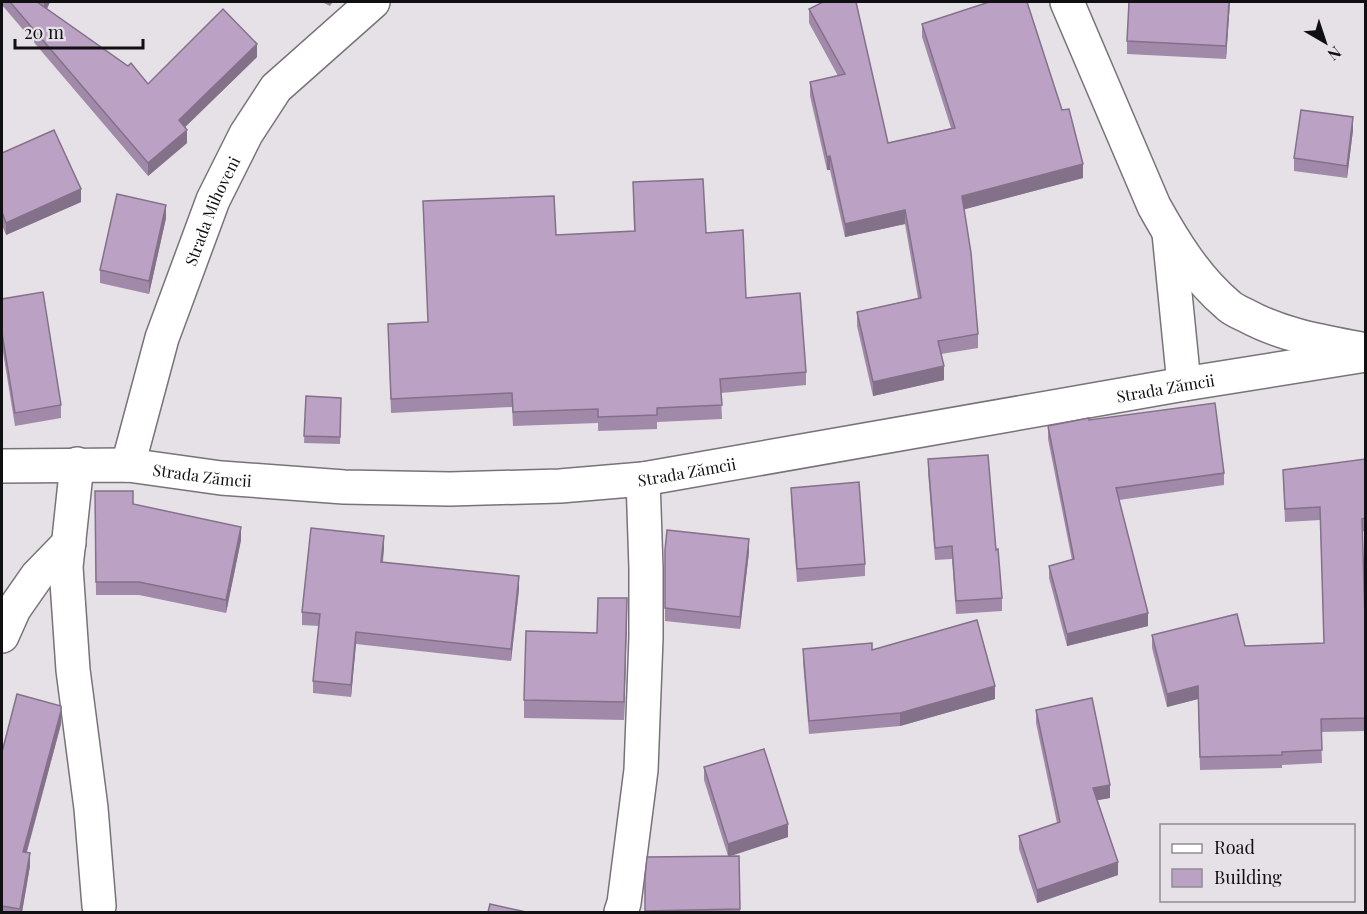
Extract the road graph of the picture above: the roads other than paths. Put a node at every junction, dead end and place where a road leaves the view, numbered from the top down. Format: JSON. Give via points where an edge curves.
{"nodes":[{"id":1,"x":373,"y":2,"type":"edge"},
{"id":2,"x":1067,"y":2,"type":"edge"},
{"id":3,"x":1169,"y":233,"type":"junction"},
{"id":4,"x":1365,"y":350,"type":"edge"},
{"id":5,"x":1365,"y":355,"type":"edge"},
{"id":6,"x":1184,"y":384,"type":"junction"},
{"id":7,"x":77,"y":464,"type":"junction"},
{"id":8,"x":128,"y":465,"type":"junction"},
{"id":9,"x":2,"y":466,"type":"edge"},
{"id":10,"x":643,"y":479,"type":"junction"},
{"id":11,"x":69,"y":543,"type":"junction"},
{"id":12,"x":2,"y":636,"type":"edge"},
{"id":13,"x":99,"y":906,"type":"dead end"},
{"id":14,"x":621,"y":912,"type":"edge"}],
"edges":[{"from":1,"to":8,"type":"street","name":"Strada Mihoveni","via":[[276,88],[246,134],[213,200],[162,338]]},
{"from":2,"to":3,"type":"street"},
{"from":3,"to":4,"type":"street","via":[[1197,273],[1229,306],[1266,326]]},
{"from":3,"to":6,"type":"street"},
{"from":5,"to":6,"type":"street","name":"Strada Zămcii"},
{"from":6,"to":10,"type":"street","name":"Strada Zămcii"},
{"from":7,"to":8,"type":"street","name":"Strada Zămcii"},
{"from":7,"to":9,"type":"street","name":"Strada Zămcii"},
{"from":7,"to":11,"type":"street"},
{"from":8,"to":10,"type":"street","name":"Strada Zămcii","via":[[220,478],[344,487],[538,487]]},
{"from":10,"to":14,"type":"street","via":[[646,638],[641,770]]},
{"from":11,"to":12,"type":"street","via":[[37,576],[14,609]]},
{"from":11,"to":13,"type":"street","via":[[66,567],[73,670]]}]}
